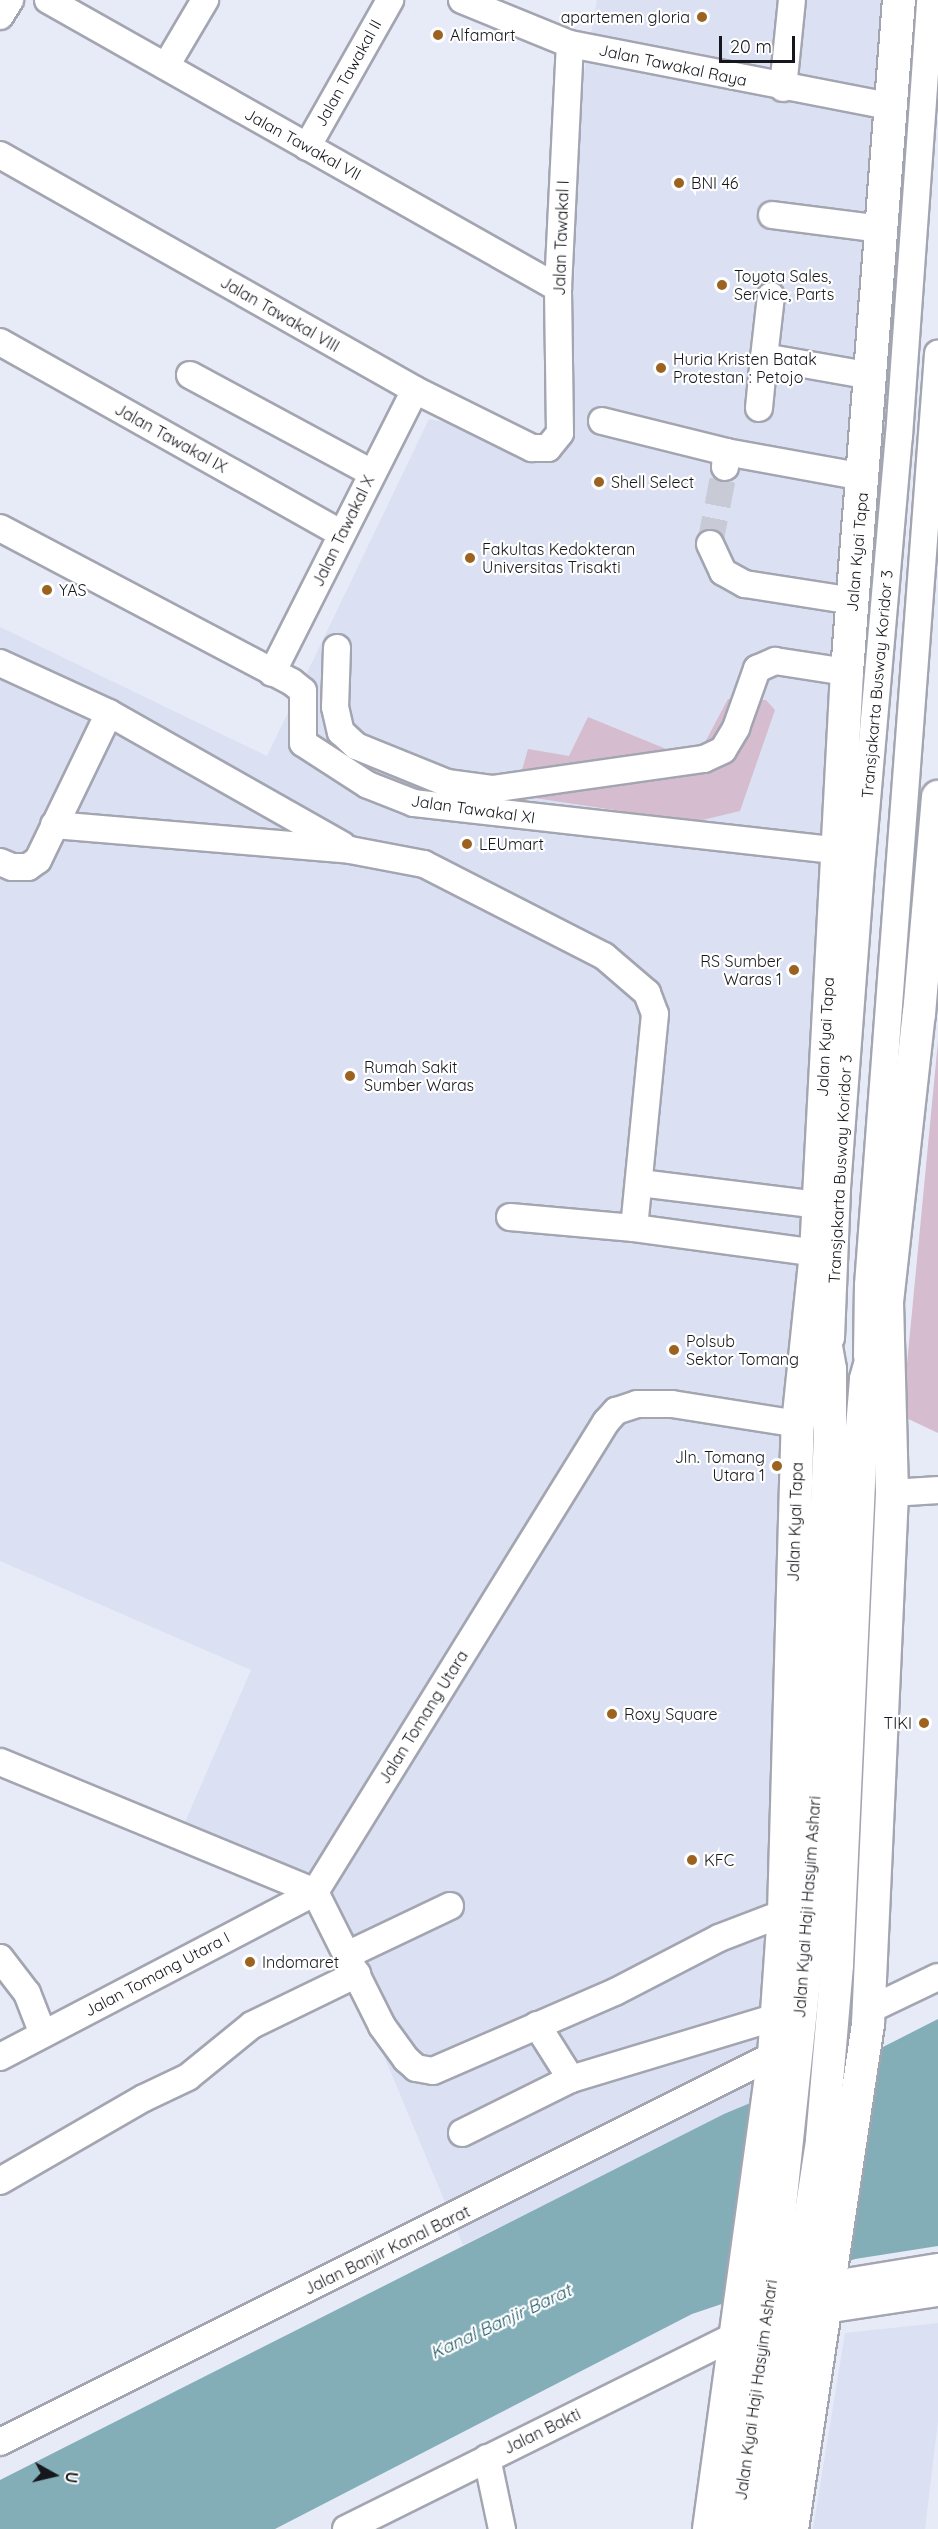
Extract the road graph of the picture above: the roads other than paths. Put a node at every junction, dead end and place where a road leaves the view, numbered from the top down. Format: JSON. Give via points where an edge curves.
{"nodes":[{"id":1,"x":9,"y":0,"type":"edge"},
{"id":2,"x":48,"y":0,"type":"edge"},
{"id":3,"x":205,"y":0,"type":"edge"},
{"id":4,"x":390,"y":0,"type":"edge"},
{"id":5,"x":462,"y":0,"type":"edge"},
{"id":6,"x":792,"y":0,"type":"edge"},
{"id":7,"x":899,"y":0,"type":"edge"},
{"id":8,"x":930,"y":0,"type":"edge"},
{"id":9,"x":0,"y":16,"type":"edge"},
{"id":10,"x":570,"y":44,"type":"junction"},
{"id":11,"x":166,"y":66,"type":"junction"},
{"id":12,"x":783,"y":88,"type":"junction"},
{"id":13,"x":890,"y":106,"type":"junction"},
{"id":14,"x":307,"y":147,"type":"junction"},
{"id":15,"x":0,"y":155,"type":"edge"},
{"id":16,"x":772,"y":214,"type":"dead end"},
{"id":17,"x":882,"y":229,"type":"junction"},
{"id":18,"x":558,"y":288,"type":"junction"},
{"id":19,"x":771,"y":296,"type":"dead end"},
{"id":20,"x":0,"y":342,"type":"edge"},
{"id":21,"x":938,"y":354,"type":"edge"},
{"id":22,"x":764,"y":357,"type":"junction"},
{"id":23,"x":189,"y":375,"type":"dead end"},
{"id":24,"x":872,"y":376,"type":"junction"},
{"id":25,"x":415,"y":390,"type":"junction"},
{"id":26,"x":759,"y":408,"type":"dead end"},
{"id":27,"x":602,"y":421,"type":"dead end"},
{"id":28,"x":560,"y":433,"type":"joint"},
{"id":29,"x":372,"y":473,"type":"junction"},
{"id":30,"x":864,"y":477,"type":"junction"},
{"id":31,"x":0,"y":528,"type":"edge"},
{"id":32,"x":342,"y":534,"type":"junction"},
{"id":33,"x":710,"y":544,"type":"tunnel mouth"},
{"id":34,"x":853,"y":602,"type":"junction"},
{"id":35,"x":337,"y":648,"type":"dead end"},
{"id":36,"x":0,"y":663,"type":"edge"},
{"id":37,"x":847,"y":672,"type":"junction"},
{"id":38,"x":272,"y":673,"type":"junction"},
{"id":39,"x":109,"y":713,"type":"junction"},
{"id":40,"x":938,"y":797,"type":"edge"},
{"id":41,"x":54,"y":825,"type":"junction"},
{"id":42,"x":350,"y":850,"type":"junction"},
{"id":43,"x":836,"y":850,"type":"junction"},
{"id":44,"x":0,"y":862,"type":"edge"},
{"id":45,"x":640,"y":1183,"type":"junction"},
{"id":46,"x":818,"y":1205,"type":"junction"},
{"id":47,"x":510,"y":1217,"type":"dead end"},
{"id":48,"x":634,"y":1228,"type":"junction"},
{"id":49,"x":814,"y":1268,"type":"junction"},
{"id":50,"x":887,"y":1302,"type":"junction"},
{"id":51,"x":830,"y":1369,"type":"junction"},
{"id":52,"x":866,"y":1379,"type":"junction"},
{"id":53,"x":798,"y":1425,"type":"junction"},
{"id":54,"x":845,"y":1438,"type":"junction"},
{"id":55,"x":938,"y":1490,"type":"edge"},
{"id":56,"x":892,"y":1493,"type":"junction"},
{"id":57,"x":0,"y":1762,"type":"edge"},
{"id":58,"x":315,"y":1892,"type":"junction"},
{"id":59,"x":450,"y":1906,"type":"dead end"},
{"id":60,"x":784,"y":1913,"type":"junction"},
{"id":61,"x":0,"y":1958,"type":"edge"},
{"id":62,"x":352,"y":1964,"type":"junction"},
{"id":63,"x":938,"y":1977,"type":"edge"},
{"id":64,"x":776,"y":2017,"type":"junction"},
{"id":65,"x":869,"y":2017,"type":"junction"},
{"id":66,"x":537,"y":2025,"type":"junction"},
{"id":67,"x":43,"y":2034,"type":"junction"},
{"id":68,"x":0,"y":2056,"type":"edge"},
{"id":69,"x":772,"y":2065,"type":"junction"},
{"id":70,"x":571,"y":2079,"type":"junction"},
{"id":71,"x":462,"y":2133,"type":"dead end"},
{"id":72,"x":0,"y":2181,"type":"edge"},
{"id":73,"x":938,"y":2260,"type":"edge"},
{"id":74,"x":938,"y":2270,"type":"edge"},
{"id":75,"x":828,"y":2287,"type":"junction"},
{"id":76,"x":938,"y":2293,"type":"edge"},
{"id":77,"x":739,"y":2331,"type":"junction"},
{"id":78,"x":0,"y":2442,"type":"edge"},
{"id":79,"x":486,"y":2458,"type":"junction"},
{"id":80,"x":346,"y":2529,"type":"edge"},
{"id":81,"x":502,"y":2529,"type":"edge"},
{"id":82,"x":710,"y":2529,"type":"edge"},
{"id":83,"x":736,"y":2529,"type":"edge"},
{"id":84,"x":762,"y":2529,"type":"edge"},
{"id":85,"x":792,"y":2529,"type":"edge"}],
"edges":[{"from":1,"to":9,"type":"street"},
{"from":2,"to":11,"type":"street","name":"Jalan Tawakal VII"},
{"from":3,"to":11,"type":"street"},
{"from":4,"to":14,"type":"street","name":"Jalan Tawakal II"},
{"from":5,"to":10,"type":"street","name":"Jalan Tawakal Raya"},
{"from":6,"to":12,"type":"street"},
{"from":7,"to":13,"type":"main road","name":"Jalan Kyai Tapa"},
{"from":8,"to":51,"type":"street","name":"Transjakarta Busway Koridor 3","via":[[899,436],[840,1152]]},
{"from":10,"to":12,"type":"street","name":"Jalan Tawakal Raya"},
{"from":10,"to":18,"type":"street","name":"Jalan Tawakal I"},
{"from":11,"to":14,"type":"street","name":"Jalan Tawakal VII"},
{"from":12,"to":13,"type":"street","name":"Jalan Tawakal Raya"},
{"from":13,"to":17,"type":"main road","name":"Jalan Kyai Tapa"},
{"from":14,"to":18,"type":"street","name":"Jalan Tawakal VII"},
{"from":15,"to":25,"type":"street","name":"Jalan Tawakal VIII"},
{"from":16,"to":17,"type":"street"},
{"from":17,"to":24,"type":"main road","name":"Jalan Kyai Tapa"},
{"from":18,"to":28,"type":"street","name":"Jalan Tawakal I"},
{"from":19,"to":22,"type":"street"},
{"from":20,"to":32,"type":"street","name":"Jalan Tawakal IX"},
{"from":21,"to":52,"type":"street","name":"Transjakarta Busway Koridor 3","via":[[868,1285]]},
{"from":22,"to":24,"type":"street"},
{"from":22,"to":26,"type":"street"},
{"from":23,"to":29,"type":"street"},
{"from":24,"to":30,"type":"main road","name":"Jalan Kyai Tapa"},
{"from":25,"to":28,"type":"street","name":"Jalan Tawakal VIII","via":[[532,448],[548,448]]},
{"from":25,"to":29,"type":"street","name":"Jalan Tawakal X"},
{"from":27,"to":30,"type":"street","via":[[725,460]]},
{"from":29,"to":32,"type":"street","name":"Jalan Tawakal X"},
{"from":30,"to":34,"type":"main road","name":"Jalan Kyai Tapa"},
{"from":31,"to":38,"type":"street","name":"Jalan Tawakal XI"},
{"from":32,"to":38,"type":"street","name":"Jalan Tawakal X"},
{"from":33,"to":34,"type":"street","via":[[723,572],[745,584]]},
{"from":34,"to":37,"type":"main road","name":"Jalan Kyai Tapa"},
{"from":35,"to":37,"type":"street","via":[[335,707],[341,732],[356,746],[447,783],[492,789],[704,759],[723,750],[736,728],[757,669],[775,661]]},
{"from":36,"to":39,"type":"street"},
{"from":37,"to":43,"type":"main road","name":"Jalan Kyai Tapa"},
{"from":38,"to":43,"type":"street","name":"Jalan Tawakal XI","via":[[303,690],[302,735],[310,750],[368,785],[414,803]]},
{"from":39,"to":41,"type":"street"},
{"from":39,"to":42,"type":"street"},
{"from":40,"to":50,"type":"main road"},
{"from":41,"to":42,"type":"street"},
{"from":41,"to":44,"type":"street","via":[[38,860],[28,867]]},
{"from":42,"to":45,"type":"street","via":[[424,864],[449,875],[604,956],[647,993],[655,1014],[655,1039]]},
{"from":43,"to":46,"type":"main road","name":"Jalan Kyai Tapa"},
{"from":45,"to":46,"type":"street"},
{"from":45,"to":48,"type":"street"},
{"from":46,"to":49,"type":"main road","name":"Jalan Kyai Tapa"},
{"from":47,"to":48,"type":"street"},
{"from":48,"to":49,"type":"street"},
{"from":49,"to":51,"type":"main road","name":"Jalan Kyai Haji Hasyim Ashari"},
{"from":49,"to":53,"type":"main road","name":"Jalan Kyai Tapa"},
{"from":50,"to":52,"type":"main road","name":"Jalan Kyai Haji Hasyim Ashari"},
{"from":50,"to":56,"type":"main road"},
{"from":51,"to":54,"type":"main road","name":"Jalan Kyai Haji Hasyim Ashari"},
{"from":52,"to":54,"type":"main road","name":"Jalan Kyai Haji Hasyim Ashari"},
{"from":53,"to":58,"type":"street","name":"Jalan Tomang Utara","via":[[672,1404],[637,1404],[616,1411]]},
{"from":53,"to":60,"type":"main road","name":"Jalan Kyai Tapa"},
{"from":54,"to":83,"type":"main road","name":"Jalan Kyai Haji Hasyim Ashari","via":[[806,1965],[764,2355]]},
{"from":54,"to":84,"type":"main road","name":"Jalan Kyai Haji Hasyim Ashari","via":[[837,1965],[823,2129]]},
{"from":55,"to":56,"type":"street"},
{"from":56,"to":65,"type":"main road"},
{"from":57,"to":58,"type":"street"},
{"from":58,"to":62,"type":"street"},
{"from":58,"to":67,"type":"street","name":"Jalan Tomang Utara I"},
{"from":59,"to":62,"type":"street"},
{"from":60,"to":64,"type":"main road","name":"Jalan Kyai Tapa"},
{"from":60,"to":66,"type":"street","via":[[718,1938],[625,1987]]},
{"from":61,"to":67,"type":"street","via":[[27,1993]]},
{"from":62,"to":66,"type":"street","via":[[382,2026],[416,2068],[433,2071]]},
{"from":62,"to":72,"type":"street","via":[[252,2025],[188,2078],[144,2097]]},
{"from":63,"to":65,"type":"street"},
{"from":64,"to":69,"type":"main road","name":"Jalan Kyai Tapa"},
{"from":64,"to":70,"type":"street"},
{"from":65,"to":75,"type":"main road"},
{"from":66,"to":70,"type":"street"},
{"from":67,"to":68,"type":"street","name":"Jalan Tomang Utara I"},
{"from":69,"to":77,"type":"main road","name":"Jalan Kyai Haji Hasyim Ashari"},
{"from":69,"to":78,"type":"street","name":"Jalan Banjir Kanal Barat"},
{"from":70,"to":71,"type":"street"},
{"from":73,"to":75,"type":"main road"},
{"from":74,"to":75,"type":"main road"},
{"from":75,"to":76,"type":"street"},
{"from":75,"to":85,"type":"main road"},
{"from":77,"to":79,"type":"street","name":"Jalan Bakti"},
{"from":77,"to":82,"type":"main road","name":"Jalan Kyai Haji Hasyim Ashari"},
{"from":79,"to":80,"type":"street","name":"Jalan Bakti"},
{"from":79,"to":81,"type":"street"}]}
